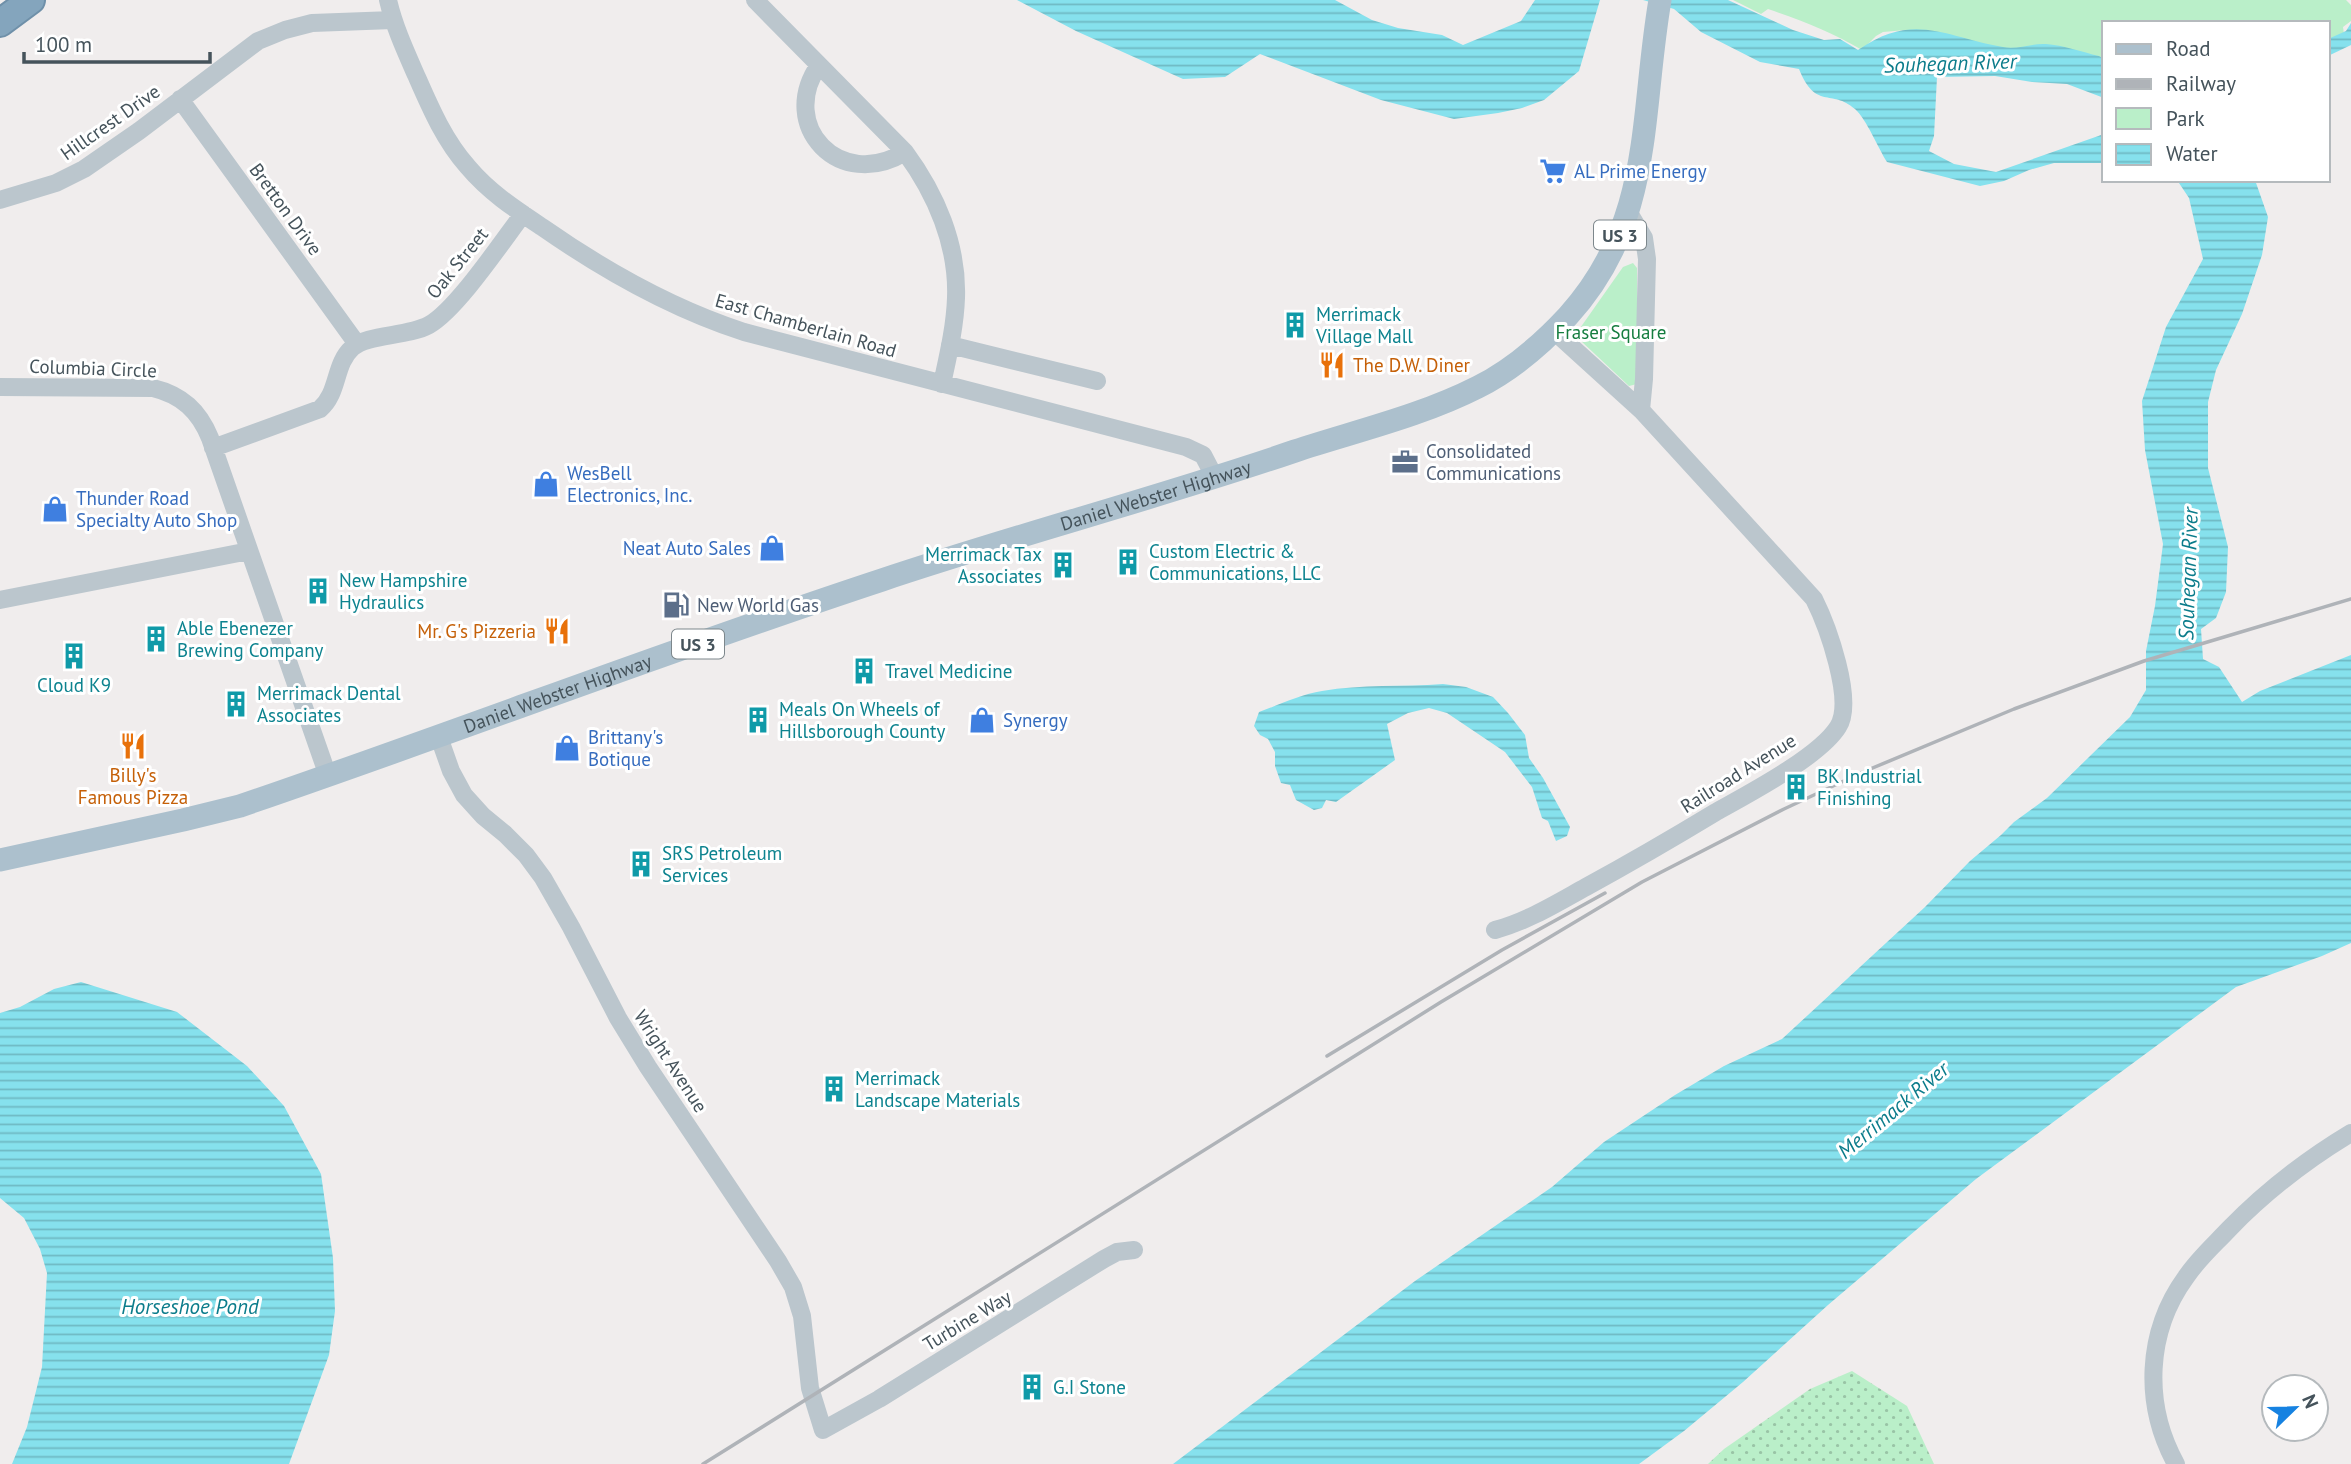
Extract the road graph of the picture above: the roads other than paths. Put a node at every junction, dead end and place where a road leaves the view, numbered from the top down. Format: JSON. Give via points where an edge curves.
{"nodes":[{"id":1,"x":31,"y":0,"type":"edge"},
{"id":2,"x":388,"y":0,"type":"edge"},
{"id":3,"x":755,"y":0,"type":"edge"},
{"id":4,"x":1660,"y":0,"type":"edge"},
{"id":5,"x":393,"y":20,"type":"junction"},
{"id":6,"x":0,"y":23,"type":"edge"},
{"id":7,"x":819,"y":65,"type":"junction"},
{"id":8,"x":180,"y":99,"type":"junction"},
{"id":9,"x":905,"y":152,"type":"junction"},
{"id":10,"x":0,"y":200,"type":"edge"},
{"id":11,"x":1629,"y":213,"type":"junction"},
{"id":12,"x":523,"y":215,"type":"junction"},
{"id":13,"x":1554,"y":331,"type":"junction"},
{"id":14,"x":357,"y":344,"type":"junction"},
{"id":15,"x":950,"y":345,"type":"junction"},
{"id":16,"x":1097,"y":382,"type":"dead end"},
{"id":17,"x":942,"y":384,"type":"junction"},
{"id":18,"x":0,"y":387,"type":"edge"},
{"id":19,"x":1641,"y":410,"type":"junction"},
{"id":20,"x":213,"y":448,"type":"junction"},
{"id":21,"x":1215,"y":478,"type":"junction"},
{"id":22,"x":249,"y":551,"type":"junction"},
{"id":23,"x":0,"y":600,"type":"edge"},
{"id":24,"x":439,"y":737,"type":"junction"},
{"id":25,"x":328,"y":776,"type":"junction"},
{"id":26,"x":0,"y":860,"type":"edge"},
{"id":27,"x":1495,"y":930,"type":"dead end"},
{"id":28,"x":2351,"y":1133,"type":"edge"},
{"id":29,"x":1134,"y":1250,"type":"dead end"},
{"id":30,"x":823,"y":1430,"type":"joint"},
{"id":31,"x":2176,"y":1464,"type":"edge"}],
"edges":[{"from":1,"to":6,"type":"highway"},
{"from":2,"to":5,"type":"street","name":"East Chamberlain Road"},
{"from":3,"to":7,"type":"street"},
{"from":4,"to":11,"type":"main road","name":"Daniel Webster Highway","number":"US 3","via":[[1641,160]]},
{"from":5,"to":8,"type":"street","name":"Hillcrest Drive","via":[[312,23],[271,35],[246,48]]},
{"from":5,"to":12,"type":"street","name":"East Chamberlain Road","via":[[448,140],[488,188]]},
{"from":7,"to":9,"type":"street"},
{"from":7,"to":9,"type":"street","via":[[808,83],[805,110],[823,148],[859,166],[885,163]]},
{"from":8,"to":10,"type":"street","name":"Hillcrest Drive","via":[[84,169]]},
{"from":8,"to":14,"type":"street","name":"Bretton Drive"},
{"from":9,"to":15,"type":"street","via":[[939,210],[949,239],[956,297]]},
{"from":11,"to":13,"type":"main road","name":"Daniel Webster Highway","number":"US 3","via":[[1590,288]]},
{"from":11,"to":19,"type":"street","via":[[1644,238],[1647,259]]},
{"from":12,"to":14,"type":"street","name":"Oak Street","via":[[442,316],[422,329]]},
{"from":12,"to":17,"type":"street","name":"East Chamberlain Road","via":[[638,288],[717,323]]},
{"from":13,"to":19,"type":"street","name":"Railroad Avenue"},
{"from":13,"to":21,"type":"main road","name":"Daniel Webster Highway","number":"US 3","via":[[1505,371],[1453,398]]},
{"from":14,"to":20,"type":"street","via":[[343,360],[333,392],[320,409]]},
{"from":15,"to":16,"type":"street"},
{"from":15,"to":17,"type":"street"},
{"from":17,"to":21,"type":"street","name":"East Chamberlain Road","via":[[1186,447],[1203,455]]},
{"from":18,"to":20,"type":"street","name":"Columbia Circle","via":[[138,386],[168,391],[198,415]]},
{"from":19,"to":27,"type":"street","name":"Railroad Avenue","via":[[1814,599],[1840,675],[1841,720],[1814,751],[1751,792],[1566,898]]},
{"from":20,"to":22,"type":"street","name":"Columbia Circle"},
{"from":21,"to":24,"type":"main road","name":"Daniel Webster Highway","number":"US 3","via":[[879,580]]},
{"from":22,"to":23,"type":"street"},
{"from":22,"to":25,"type":"street","name":"Columbia Circle"},
{"from":24,"to":25,"type":"main road","name":"Daniel Webster Highway","number":"US 3"},
{"from":24,"to":30,"type":"street","name":"Wright Avenue","via":[[464,795],[526,855],[543,878],[618,1018],[793,1287],[802,1316],[810,1388]]},
{"from":25,"to":26,"type":"main road","name":"Daniel Webster Highway","number":"US 3","via":[[240,806]]},
{"from":28,"to":31,"type":"street","via":[[2293,1172],[2246,1212],[2194,1266],[2172,1298],[2155,1347],[2152,1373],[2159,1425]]},
{"from":29,"to":30,"type":"street","name":"Turbine Way","via":[[1104,1259]]}]}
